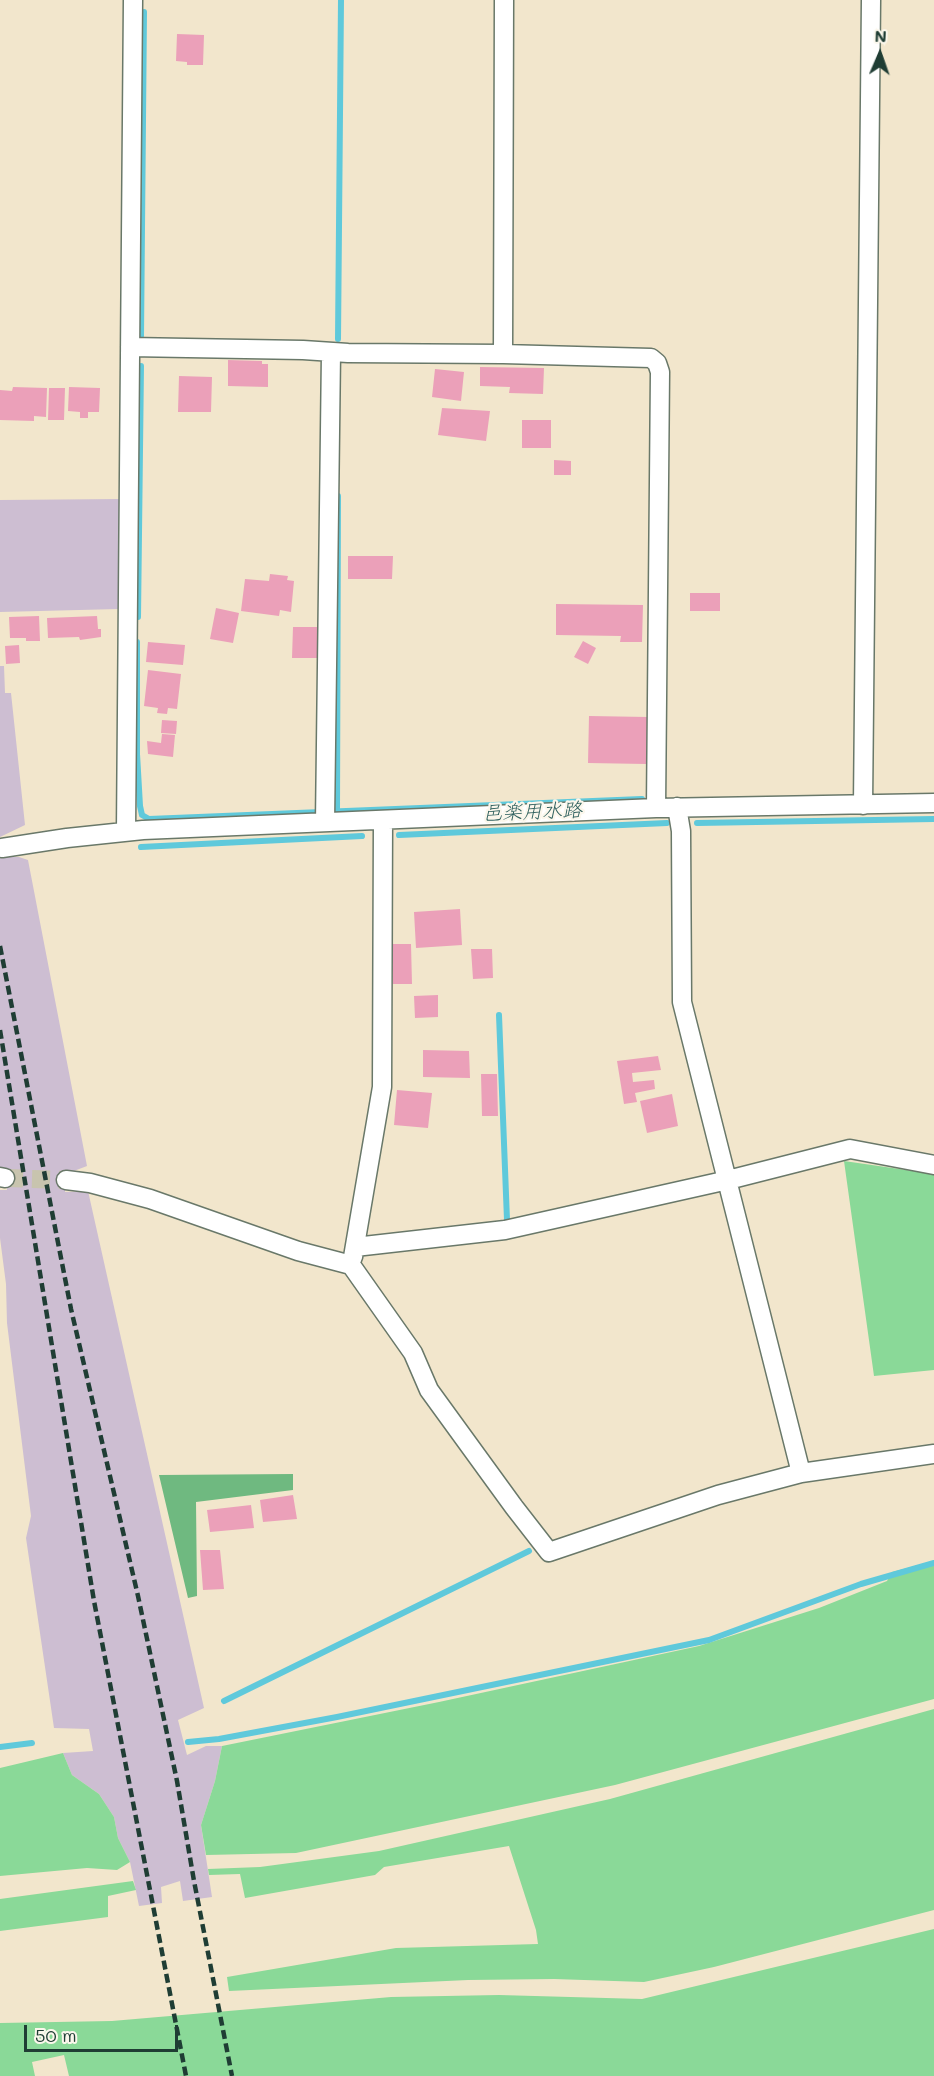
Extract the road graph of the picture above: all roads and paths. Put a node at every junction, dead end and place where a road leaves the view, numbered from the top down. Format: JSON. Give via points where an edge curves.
{"nodes":[{"id":1,"x":133,"y":0,"type":"edge"},
{"id":2,"x":504,"y":0,"type":"edge"},
{"id":3,"x":871,"y":0,"type":"edge"},
{"id":4,"x":130,"y":347,"type":"junction"},
{"id":5,"x":331,"y":353,"type":"junction"},
{"id":6,"x":503,"y":354,"type":"junction"},
{"id":7,"x":934,"y":803,"type":"edge"},
{"id":8,"x":863,"y":804,"type":"junction"},
{"id":9,"x":677,"y":807,"type":"junction"},
{"id":10,"x":656,"y":808,"type":"junction"},
{"id":11,"x":383,"y":820,"type":"junction"},
{"id":12,"x":325,"y":822,"type":"junction"},
{"id":13,"x":126,"y":831,"type":"junction"},
{"id":14,"x":2,"y":848,"type":"dead end"},
{"id":15,"x":934,"y":1166,"type":"edge"},
{"id":16,"x":66,"y":1180,"type":"tunnel mouth"},
{"id":17,"x":728,"y":1180,"type":"junction"},
{"id":18,"x":355,"y":1247,"type":"junction"},
{"id":19,"x":351,"y":1265,"type":"junction"},
{"id":20,"x":934,"y":1454,"type":"edge"},
{"id":21,"x":801,"y":1473,"type":"junction"}],
"edges":[{"from":1,"to":4,"type":"street"},
{"from":2,"to":6,"type":"street"},
{"from":3,"to":8,"type":"street"},
{"from":4,"to":5,"type":"street"},
{"from":4,"to":13,"type":"street"},
{"from":5,"to":6,"type":"street"},
{"from":5,"to":12,"type":"street"},
{"from":6,"to":10,"type":"street","via":[[644,356],[657,363],[660,372]]},
{"from":7,"to":8,"type":"street"},
{"from":8,"to":9,"type":"street"},
{"from":9,"to":10,"type":"street"},
{"from":9,"to":17,"type":"street","via":[[681,831],[682,1002]]},
{"from":10,"to":11,"type":"street"},
{"from":11,"to":12,"type":"street"},
{"from":11,"to":18,"type":"street","via":[[382,1087]]},
{"from":12,"to":13,"type":"street"},
{"from":13,"to":14,"type":"street"},
{"from":15,"to":17,"type":"street","via":[[850,1149]]},
{"from":16,"to":19,"type":"street","via":[[150,1199],[297,1251]]},
{"from":17,"to":18,"type":"street","via":[[505,1230]]},
{"from":17,"to":21,"type":"street"},
{"from":18,"to":19,"type":"street"},
{"from":19,"to":21,"type":"street","via":[[413,1353],[429,1390],[549,1552],[718,1495]]},
{"from":20,"to":21,"type":"street"}]}
